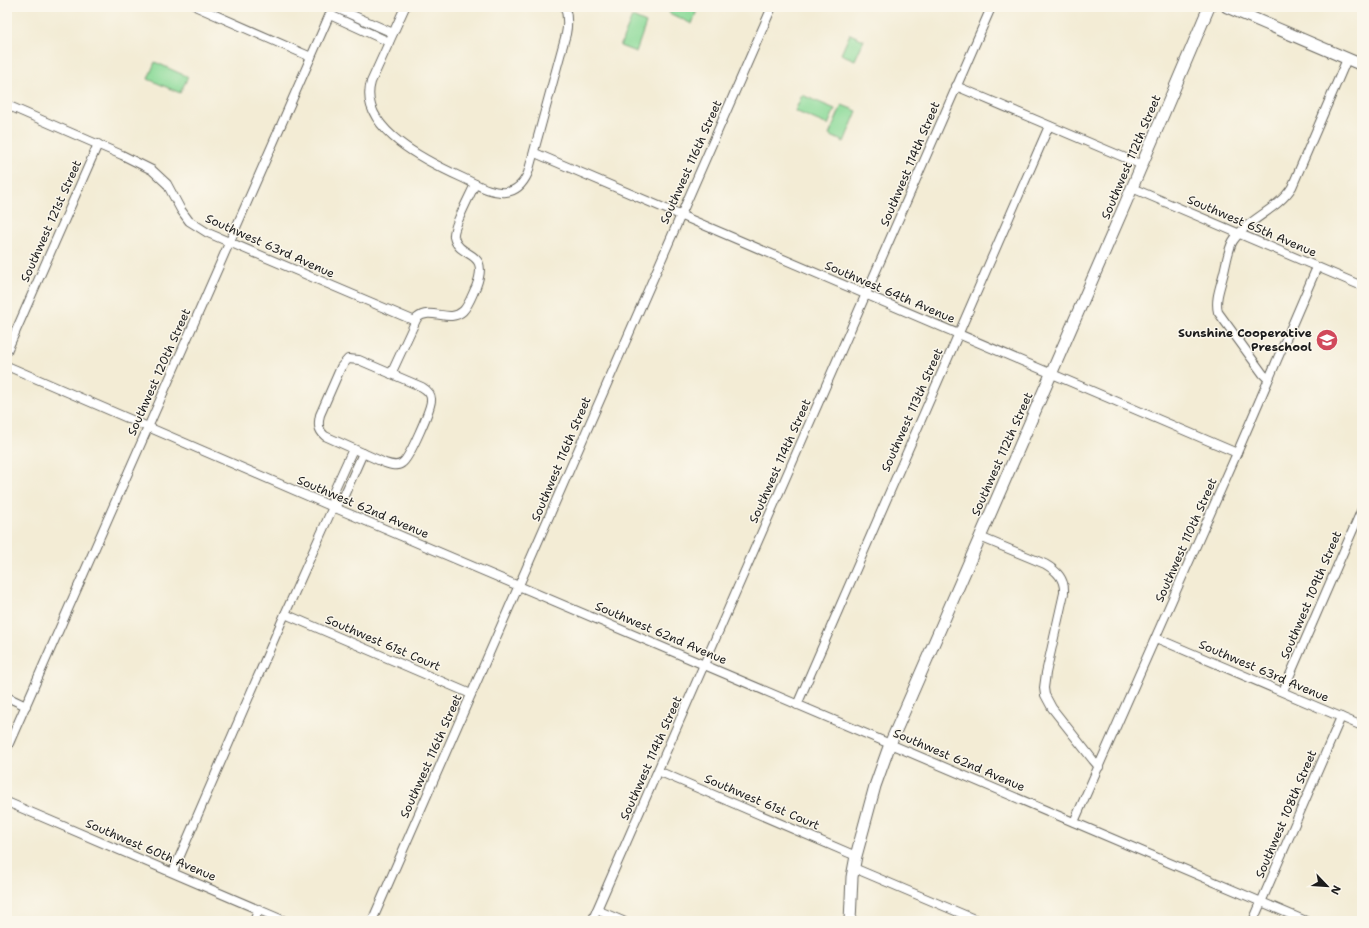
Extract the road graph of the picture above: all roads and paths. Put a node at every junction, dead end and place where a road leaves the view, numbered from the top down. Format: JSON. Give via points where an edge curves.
{"nodes":[{"id":1,"x":197,"y":7,"type":"edge"},
{"id":2,"x":405,"y":7,"type":"edge"},
{"id":3,"x":565,"y":7,"type":"edge"},
{"id":4,"x":772,"y":7,"type":"edge"},
{"id":5,"x":1209,"y":7,"type":"edge"},
{"id":6,"x":1227,"y":7,"type":"edge"},
{"id":7,"x":332,"y":10,"type":"edge"},
{"id":8,"x":990,"y":10,"type":"dead end"},
{"id":9,"x":391,"y":38,"type":"junction"},
{"id":10,"x":311,"y":57,"type":"junction"},
{"id":11,"x":1346,"y":58,"type":"junction"},
{"id":12,"x":1362,"y":65,"type":"edge"},
{"id":13,"x":956,"y":86,"type":"junction"},
{"id":14,"x":7,"y":105,"type":"edge"},
{"id":15,"x":1049,"y":126,"type":"junction"},
{"id":16,"x":98,"y":144,"type":"junction"},
{"id":17,"x":534,"y":153,"type":"junction"},
{"id":18,"x":1142,"y":165,"type":"junction"},
{"id":19,"x":475,"y":184,"type":"junction"},
{"id":20,"x":1132,"y":188,"type":"junction"},
{"id":21,"x":680,"y":215,"type":"junction"},
{"id":22,"x":1239,"y":234,"type":"junction"},
{"id":23,"x":229,"y":242,"type":"junction"},
{"id":24,"x":1317,"y":267,"type":"junction"},
{"id":25,"x":1362,"y":286,"type":"edge"},
{"id":26,"x":866,"y":295,"type":"junction"},
{"id":27,"x":415,"y":321,"type":"junction"},
{"id":28,"x":958,"y":334,"type":"junction"},
{"id":29,"x":7,"y":351,"type":"edge"},
{"id":30,"x":7,"y":366,"type":"edge"},
{"id":31,"x":391,"y":374,"type":"junction"},
{"id":32,"x":1051,"y":374,"type":"junction"},
{"id":33,"x":1268,"y":379,"type":"junction"},
{"id":34,"x":147,"y":427,"type":"junction"},
{"id":35,"x":352,"y":449,"type":"junction"},
{"id":36,"x":363,"y":453,"type":"junction"},
{"id":37,"x":1237,"y":453,"type":"junction"},
{"id":38,"x":334,"y":507,"type":"junction"},
{"id":39,"x":1362,"y":509,"type":"edge"},
{"id":40,"x":980,"y":537,"type":"junction"},
{"id":41,"x":519,"y":586,"type":"junction"},
{"id":42,"x":286,"y":614,"type":"junction"},
{"id":43,"x":1156,"y":638,"type":"junction"},
{"id":44,"x":704,"y":665,"type":"junction"},
{"id":45,"x":1283,"y":691,"type":"junction"},
{"id":46,"x":471,"y":694,"type":"junction"},
{"id":47,"x":7,"y":697,"type":"edge"},
{"id":48,"x":797,"y":705,"type":"junction"},
{"id":49,"x":26,"y":706,"type":"junction"},
{"id":50,"x":1342,"y":717,"type":"junction"},
{"id":51,"x":1362,"y":726,"type":"edge"},
{"id":52,"x":890,"y":744,"type":"junction"},
{"id":53,"x":7,"y":748,"type":"edge"},
{"id":54,"x":1099,"y":767,"type":"junction"},
{"id":55,"x":658,"y":771,"type":"junction"},
{"id":56,"x":7,"y":802,"type":"edge"},
{"id":57,"x":1074,"y":822,"type":"junction"},
{"id":58,"x":856,"y":856,"type":"junction"},
{"id":59,"x":854,"y":868,"type":"junction"},
{"id":60,"x":173,"y":872,"type":"junction"},
{"id":61,"x":1261,"y":902,"type":"junction"},
{"id":62,"x":259,"y":910,"type":"junction"},
{"id":63,"x":597,"y":910,"type":"junction"},
{"id":64,"x":254,"y":921,"type":"edge"},
{"id":65,"x":285,"y":921,"type":"edge"},
{"id":66,"x":372,"y":921,"type":"edge"},
{"id":67,"x":592,"y":921,"type":"edge"},
{"id":68,"x":623,"y":921,"type":"edge"},
{"id":69,"x":850,"y":921,"type":"edge"},
{"id":70,"x":978,"y":921,"type":"edge"},
{"id":71,"x":1253,"y":921,"type":"edge"},
{"id":72,"x":1306,"y":921,"type":"edge"}],
"edges":[{"from":1,"to":10,"type":"street"},
{"from":2,"to":9,"type":"street"},
{"from":3,"to":17,"type":"street","via":[[568,15],[566,34]]},
{"from":4,"to":21,"type":"street","name":"Southwest 116th Street"},
{"from":5,"to":18,"type":"main road","name":"Southwest 112th Street"},
{"from":6,"to":11,"type":"main road"},
{"from":7,"to":9,"type":"street"},
{"from":7,"to":10,"type":"street","name":"Southwest 120th Street"},
{"from":8,"to":13,"type":"street","name":"Southwest 114th Street"},
{"from":9,"to":19,"type":"street","via":[[368,90],[373,112],[378,120],[413,152]]},
{"from":10,"to":23,"type":"street","name":"Southwest 120th Street"},
{"from":11,"to":12,"type":"main road"},
{"from":11,"to":22,"type":"street","via":[[1292,187],[1280,202]]},
{"from":13,"to":15,"type":"street"},
{"from":13,"to":26,"type":"street","name":"Southwest 114th Street"},
{"from":14,"to":16,"type":"street","name":"Southwest 63rd Avenue"},
{"from":15,"to":18,"type":"street"},
{"from":15,"to":28,"type":"street","name":"Southwest 113th Street"},
{"from":16,"to":23,"type":"street","name":"Southwest 63rd Avenue","via":[[152,170],[167,184],[189,221]]},
{"from":16,"to":29,"type":"street","name":"Southwest 121st Street"},
{"from":17,"to":19,"type":"street","via":[[525,180],[513,191],[501,192]]},
{"from":17,"to":21,"type":"street","name":"Southwest 64th Avenue"},
{"from":18,"to":20,"type":"main road","name":"Southwest 112th Street"},
{"from":19,"to":27,"type":"street","via":[[454,237],[456,243],[479,263],[480,275],[474,291],[466,307],[458,314],[450,317],[424,313]]},
{"from":20,"to":22,"type":"street","name":"Southwest 65th Avenue"},
{"from":20,"to":32,"type":"main road","name":"Southwest 112th Street"},
{"from":21,"to":26,"type":"street","name":"Southwest 64th Avenue"},
{"from":21,"to":41,"type":"street","name":"Southwest 116th Street"},
{"from":22,"to":24,"type":"street","name":"Southwest 65th Avenue"},
{"from":22,"to":33,"type":"street","via":[[1233,242],[1216,307]]},
{"from":23,"to":27,"type":"street","name":"Southwest 63rd Avenue"},
{"from":23,"to":34,"type":"street","name":"Southwest 120th Street"},
{"from":24,"to":25,"type":"street","name":"Southwest 65th Avenue"},
{"from":24,"to":33,"type":"street","name":"Southwest 110th Street"},
{"from":26,"to":28,"type":"street","name":"Southwest 64th Avenue"},
{"from":26,"to":44,"type":"street","name":"Southwest 114th Street"},
{"from":27,"to":31,"type":"street"},
{"from":28,"to":32,"type":"street","name":"Southwest 64th Avenue"},
{"from":28,"to":48,"type":"street","name":"Southwest 113th Street"},
{"from":30,"to":34,"type":"street","name":"Southwest 62nd Avenue"},
{"from":31,"to":35,"type":"street","via":[[359,360],[348,359],[341,368],[320,415],[319,427],[322,434]]},
{"from":31,"to":36,"type":"street","via":[[422,387],[429,393],[430,409],[409,456],[401,464],[390,465]]},
{"from":32,"to":37,"type":"street","name":"Southwest 64th Avenue"},
{"from":32,"to":40,"type":"main road","name":"Southwest 112th Street"},
{"from":33,"to":37,"type":"street","name":"Southwest 110th Street"},
{"from":34,"to":38,"type":"street","name":"Southwest 62nd Avenue"},
{"from":34,"to":49,"type":"street","name":"Southwest 120th Street"},
{"from":35,"to":36,"type":"street"},
{"from":35,"to":38,"type":"street","via":[[332,495]]},
{"from":36,"to":38,"type":"street","via":[[343,498]]},
{"from":37,"to":43,"type":"street","name":"Southwest 110th Street"},
{"from":38,"to":41,"type":"street","name":"Southwest 62nd Avenue"},
{"from":38,"to":42,"type":"street"},
{"from":39,"to":45,"type":"street","name":"Southwest 109th Street"},
{"from":40,"to":52,"type":"main road","name":"Southwest 112th Street"},
{"from":40,"to":54,"type":"street","via":[[1050,567],[1061,578],[1064,593],[1046,673],[1045,695],[1052,708]]},
{"from":41,"to":44,"type":"street","name":"Southwest 62nd Avenue"},
{"from":41,"to":46,"type":"street","name":"Southwest 116th Street"},
{"from":42,"to":46,"type":"street","name":"Southwest 61st Court"},
{"from":42,"to":60,"type":"street"},
{"from":43,"to":45,"type":"street","name":"Southwest 63rd Avenue"},
{"from":43,"to":54,"type":"street","name":"Southwest 110th Street"},
{"from":44,"to":48,"type":"street","name":"Southwest 62nd Avenue"},
{"from":44,"to":55,"type":"street","name":"Southwest 114th Street"},
{"from":45,"to":50,"type":"street","name":"Southwest 63rd Avenue"},
{"from":46,"to":66,"type":"street","name":"Southwest 116th Street"},
{"from":47,"to":49,"type":"street"},
{"from":48,"to":52,"type":"street","name":"Southwest 62nd Avenue"},
{"from":49,"to":53,"type":"street","name":"Southwest 120th Street"},
{"from":50,"to":51,"type":"street","name":"Southwest 63rd Avenue"},
{"from":50,"to":61,"type":"street","name":"Southwest 108th Street"},
{"from":52,"to":57,"type":"street","name":"Southwest 62nd Avenue"},
{"from":52,"to":58,"type":"main road","name":"Southwest 112th Street"},
{"from":54,"to":57,"type":"street","name":"Southwest 110th Street"},
{"from":55,"to":58,"type":"street","name":"Southwest 61st Court"},
{"from":55,"to":63,"type":"street","name":"Southwest 114th Street"},
{"from":56,"to":60,"type":"street","name":"Southwest 60th Avenue"},
{"from":57,"to":61,"type":"street","name":"Southwest 62nd Avenue"},
{"from":58,"to":59,"type":"main road","name":"Southwest 112th Street"},
{"from":59,"to":69,"type":"main road","name":"Southwest 112th Street"},
{"from":59,"to":70,"type":"street"},
{"from":60,"to":62,"type":"street","name":"Southwest 60th Avenue"},
{"from":61,"to":71,"type":"street","name":"Southwest 108th Street"},
{"from":61,"to":72,"type":"street","name":"Southwest 62nd Avenue"},
{"from":62,"to":64,"type":"street"},
{"from":62,"to":65,"type":"street","name":"Southwest 60th Avenue"},
{"from":63,"to":67,"type":"street","name":"Southwest 114th Street"},
{"from":63,"to":68,"type":"street"}]}
